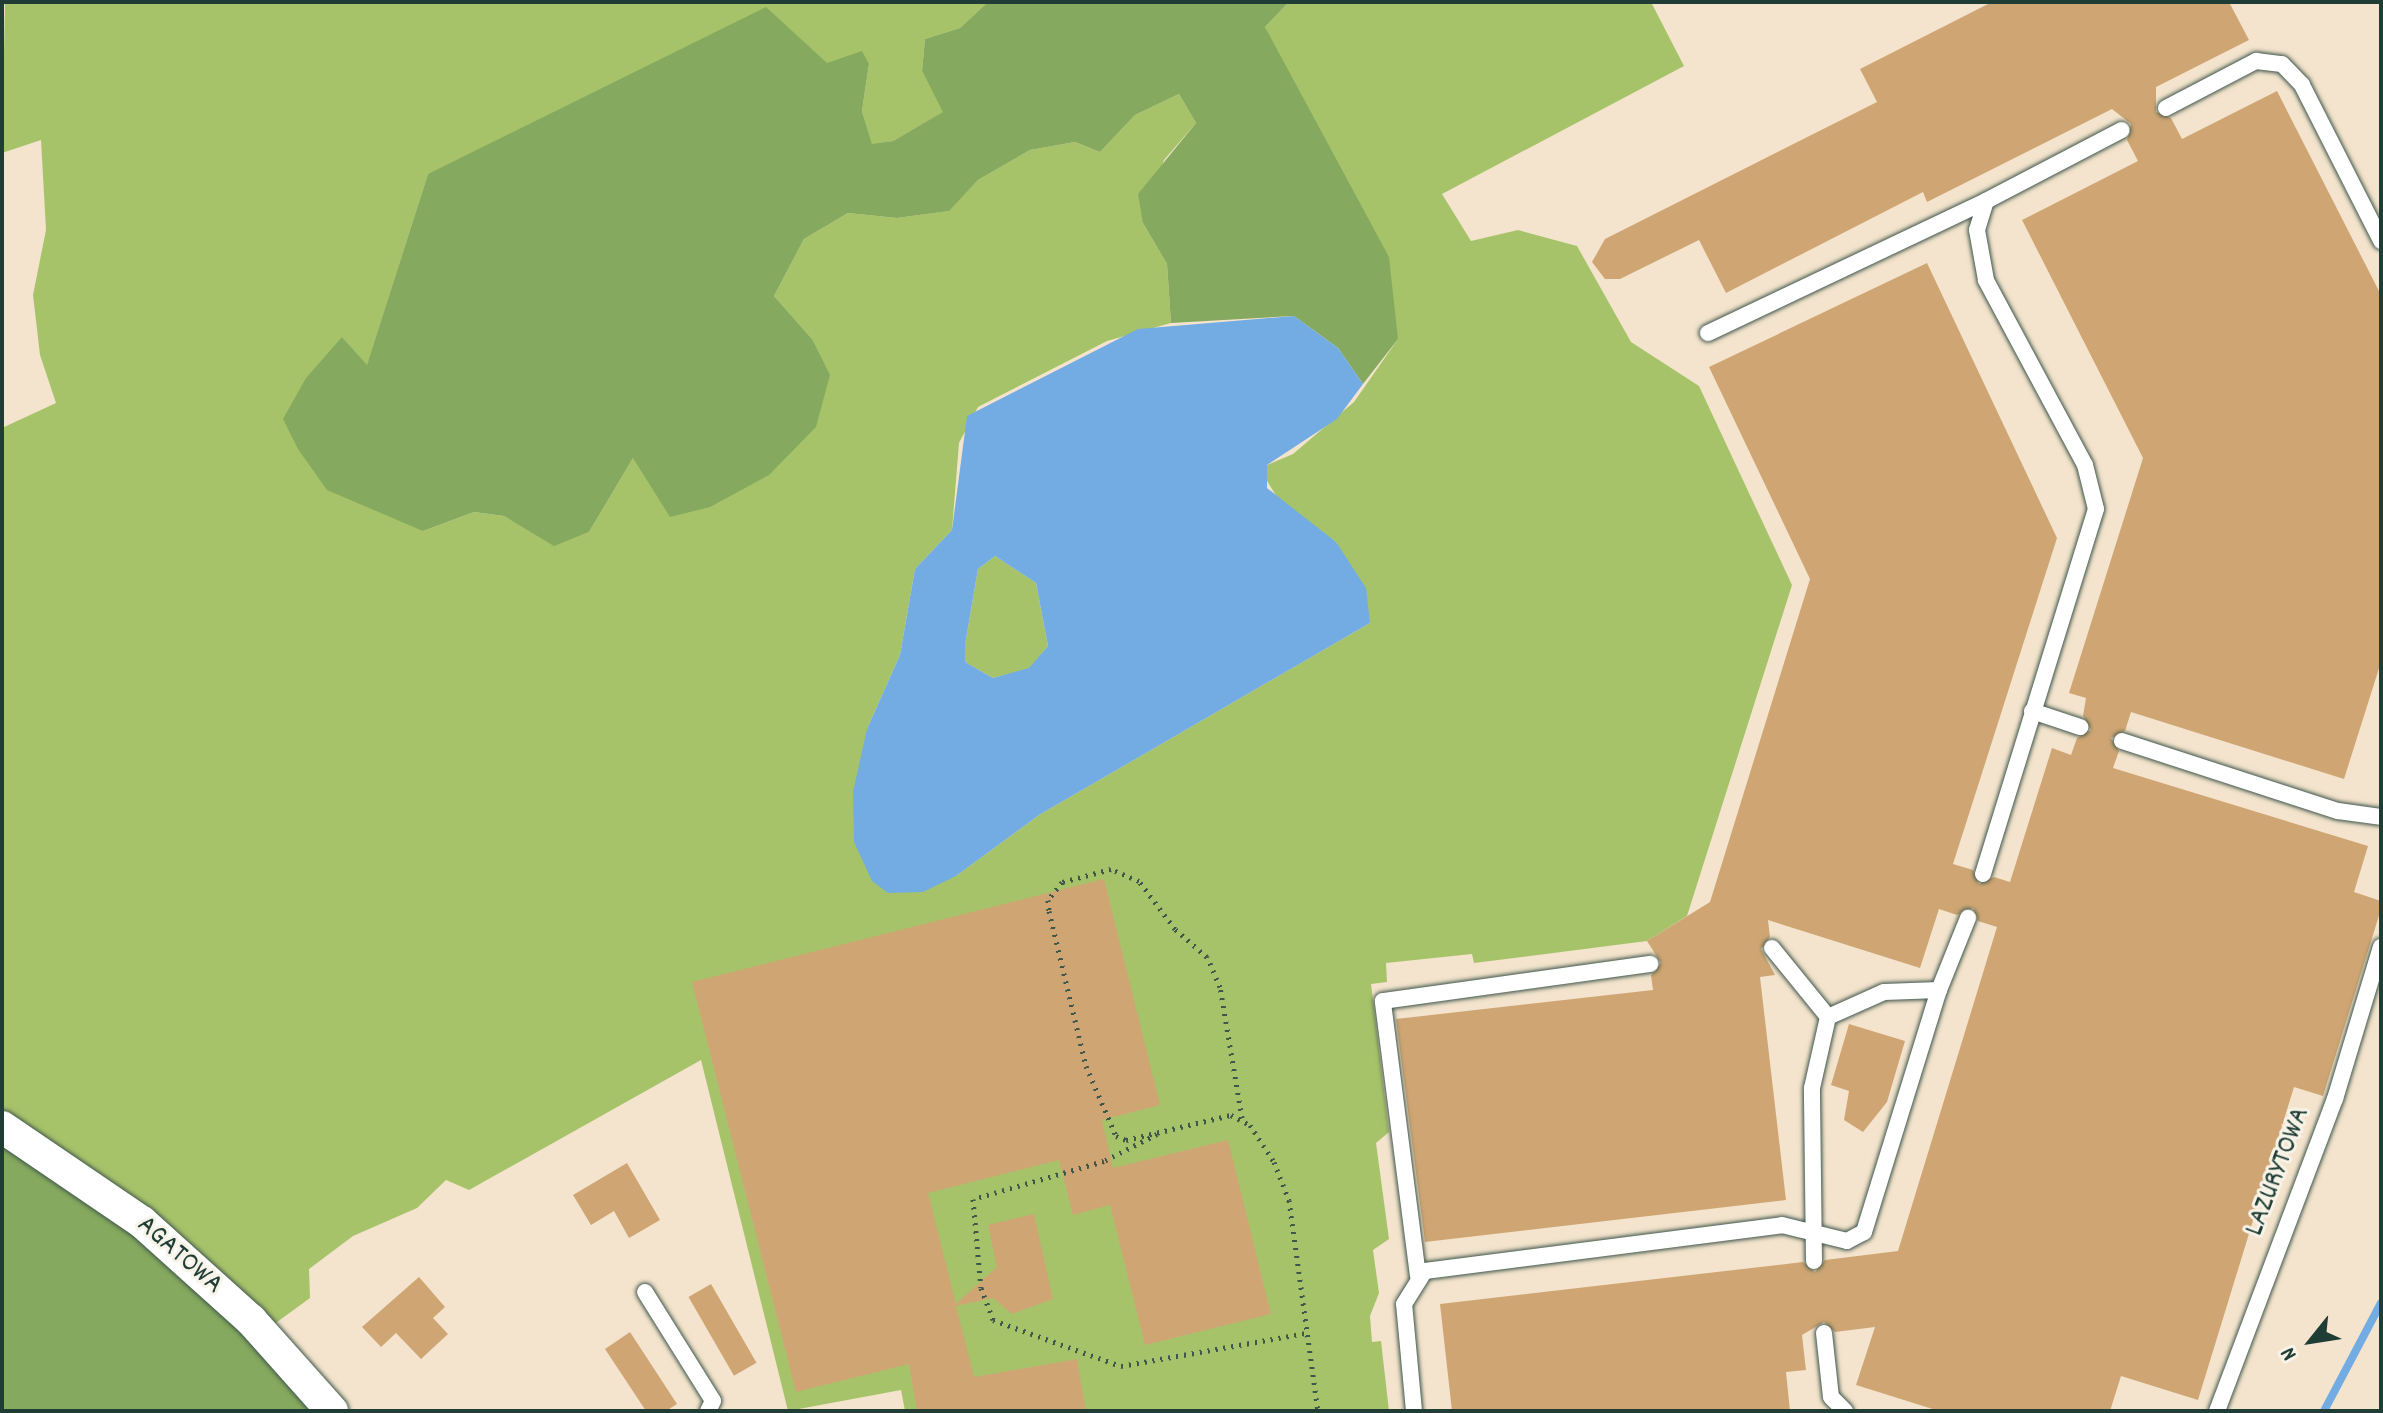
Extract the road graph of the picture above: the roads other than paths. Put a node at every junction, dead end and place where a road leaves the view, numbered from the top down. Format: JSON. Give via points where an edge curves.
{"nodes":[{"id":1,"x":2166,"y":108,"type":"dead end"},
{"id":2,"x":2122,"y":130,"type":"dead end"},
{"id":3,"x":1986,"y":201,"type":"junction"},
{"id":4,"x":2381,"y":241,"type":"edge"},
{"id":5,"x":1708,"y":333,"type":"dead end"},
{"id":6,"x":2032,"y":711,"type":"junction"},
{"id":7,"x":2080,"y":727,"type":"dead end"},
{"id":8,"x":2122,"y":741,"type":"dead end"},
{"id":9,"x":2381,"y":817,"type":"edge"},
{"id":10,"x":1983,"y":874,"type":"dead end"},
{"id":11,"x":1968,"y":918,"type":"dead end"},
{"id":12,"x":2381,"y":947,"type":"edge"},
{"id":13,"x":1772,"y":948,"type":"dead end"},
{"id":14,"x":1650,"y":964,"type":"dead end"},
{"id":15,"x":1939,"y":990,"type":"junction"},
{"id":16,"x":1828,"y":1017,"type":"junction"},
{"id":17,"x":2,"y":1127,"type":"edge"},
{"id":18,"x":1810,"y":1233,"type":"junction"},
{"id":19,"x":1814,"y":1261,"type":"dead end"},
{"id":20,"x":1418,"y":1276,"type":"junction"},
{"id":21,"x":645,"y":1292,"type":"dead end"},
{"id":22,"x":1824,"y":1333,"type":"dead end"},
{"id":23,"x":332,"y":1411,"type":"edge"},
{"id":24,"x":708,"y":1411,"type":"edge"},
{"id":25,"x":1414,"y":1411,"type":"edge"},
{"id":26,"x":1845,"y":1411,"type":"edge"},
{"id":27,"x":2217,"y":1411,"type":"edge"}],
"edges":[{"from":1,"to":4,"type":"lane","via":[[2256,61],[2282,64],[2302,85]]},
{"from":2,"to":3,"type":"lane"},
{"from":3,"to":5,"type":"lane"},
{"from":3,"to":6,"type":"lane","via":[[1977,230],[1986,280],[2085,465],[2096,509]]},
{"from":6,"to":7,"type":"lane"},
{"from":6,"to":10,"type":"lane"},
{"from":8,"to":9,"type":"lane","via":[[2338,811]]},
{"from":11,"to":15,"type":"lane"},
{"from":12,"to":27,"type":"lane","name":"LAZURYTOWA","via":[[2335,1099]]},
{"from":13,"to":16,"type":"lane"},
{"from":14,"to":20,"type":"lane","via":[[1383,1001]]},
{"from":15,"to":16,"type":"lane","via":[[1884,992]]},
{"from":15,"to":18,"type":"lane","via":[[1864,1232],[1847,1241]]},
{"from":16,"to":18,"type":"lane","via":[[1812,1088]]},
{"from":17,"to":23,"type":"street","name":"AGATOWA","via":[[142,1222],[251,1320]]},
{"from":18,"to":19,"type":"lane"},
{"from":18,"to":20,"type":"lane","via":[[1782,1225],[1682,1235],[1433,1268]]},
{"from":20,"to":25,"type":"lane","via":[[1404,1304]]},
{"from":21,"to":24,"type":"lane","via":[[713,1401]]},
{"from":22,"to":26,"type":"lane","via":[[1831,1397]]}]}
